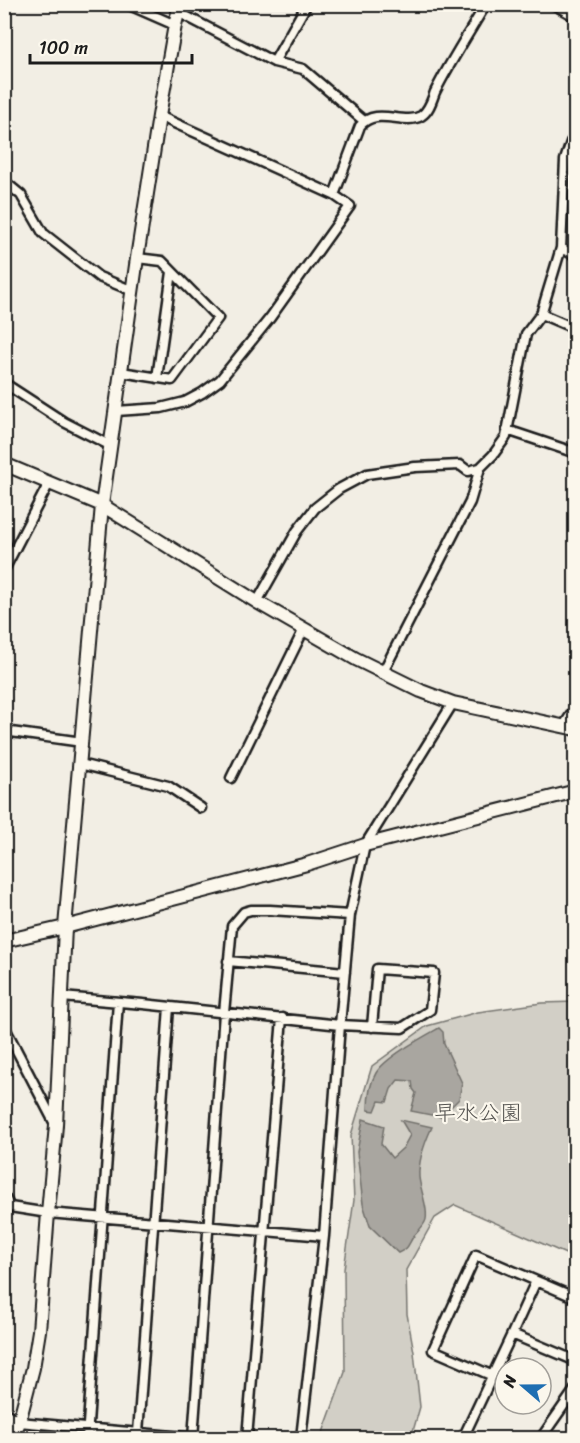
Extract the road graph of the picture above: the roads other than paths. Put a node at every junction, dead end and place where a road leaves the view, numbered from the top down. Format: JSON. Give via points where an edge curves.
{"nodes":[{"id":1,"x":127,"y":4,"type":"edge"},
{"id":2,"x":307,"y":4,"type":"edge"},
{"id":3,"x":486,"y":4,"type":"edge"},
{"id":4,"x":553,"y":4,"type":"edge"},
{"id":5,"x":179,"y":8,"type":"edge"},
{"id":6,"x":576,"y":17,"type":"edge"},
{"id":7,"x":175,"y":25,"type":"junction"},
{"id":8,"x":274,"y":62,"type":"junction"},
{"id":9,"x":159,"y":116,"type":"junction"},
{"id":10,"x":364,"y":121,"type":"junction"},
{"id":11,"x":576,"y":135,"type":"edge"},
{"id":12,"x":4,"y":182,"type":"edge"},
{"id":13,"x":334,"y":195,"type":"junction"},
{"id":14,"x":561,"y":248,"type":"junction"},
{"id":15,"x":576,"y":256,"type":"edge"},
{"id":16,"x":137,"y":258,"type":"junction"},
{"id":17,"x":172,"y":272,"type":"junction"},
{"id":18,"x":133,"y":291,"type":"junction"},
{"id":19,"x":541,"y":314,"type":"junction"},
{"id":20,"x":576,"y":329,"type":"edge"},
{"id":21,"x":121,"y":372,"type":"junction"},
{"id":22,"x":157,"y":378,"type":"junction"},
{"id":23,"x":4,"y":382,"type":"edge"},
{"id":24,"x":116,"y":411,"type":"junction"},
{"id":25,"x":507,"y":430,"type":"junction"},
{"id":26,"x":111,"y":446,"type":"junction"},
{"id":27,"x":576,"y":453,"type":"edge"},
{"id":28,"x":4,"y":464,"type":"edge"},
{"id":29,"x":480,"y":468,"type":"junction"},
{"id":30,"x":49,"y":483,"type":"junction"},
{"id":31,"x":102,"y":505,"type":"junction"},
{"id":32,"x":4,"y":570,"type":"edge"},
{"id":33,"x":257,"y":602,"type":"junction"},
{"id":34,"x":304,"y":629,"type":"junction"},
{"id":35,"x":383,"y":672,"type":"junction"},
{"id":36,"x":453,"y":703,"type":"junction"},
{"id":37,"x":576,"y":707,"type":"edge"},
{"id":38,"x":563,"y":726,"type":"junction"},
{"id":39,"x":576,"y":729,"type":"edge"},
{"id":40,"x":4,"y":731,"type":"edge"},
{"id":41,"x":82,"y":742,"type":"junction"},
{"id":42,"x":80,"y":764,"type":"junction"},
{"id":43,"x":231,"y":778,"type":"dead end"},
{"id":44,"x":576,"y":791,"type":"edge"},
{"id":45,"x":201,"y":808,"type":"dead end"},
{"id":46,"x":364,"y":845,"type":"junction"},
{"id":47,"x":350,"y":915,"type":"junction"},
{"id":48,"x":65,"y":927,"type":"junction"},
{"id":49,"x":4,"y":941,"type":"edge"},
{"id":50,"x":228,"y":961,"type":"junction"},
{"id":51,"x":345,"y":972,"type":"junction"},
{"id":52,"x":62,"y":997,"type":"junction"},
{"id":53,"x":118,"y":1002,"type":"junction"},
{"id":54,"x":169,"y":1007,"type":"junction"},
{"id":55,"x":224,"y":1013,"type":"junction"},
{"id":56,"x":282,"y":1018,"type":"junction"},
{"id":57,"x":340,"y":1025,"type":"junction"},
{"id":58,"x":4,"y":1026,"type":"edge"},
{"id":59,"x":372,"y":1027,"type":"junction"},
{"id":60,"x":56,"y":1125,"type":"junction"},
{"id":61,"x":4,"y":1196,"type":"edge"},
{"id":62,"x":7,"y":1208,"type":"edge"},
{"id":63,"x":48,"y":1213,"type":"junction"},
{"id":64,"x":103,"y":1217,"type":"junction"},
{"id":65,"x":153,"y":1222,"type":"junction"},
{"id":66,"x":208,"y":1226,"type":"junction"},
{"id":67,"x":264,"y":1231,"type":"junction"},
{"id":68,"x":324,"y":1236,"type":"junction"},
{"id":69,"x":536,"y":1281,"type":"junction"},
{"id":70,"x":576,"y":1298,"type":"edge"},
{"id":71,"x":512,"y":1334,"type":"junction"},
{"id":72,"x":502,"y":1356,"type":"edge"},
{"id":73,"x":576,"y":1361,"type":"edge"},
{"id":74,"x":493,"y":1376,"type":"joint"},
{"id":75,"x":576,"y":1388,"type":"edge"},
{"id":76,"x":4,"y":1408,"type":"edge"},
{"id":77,"x":19,"y":1422,"type":"junction"},
{"id":78,"x":4,"y":1428,"type":"edge"},
{"id":79,"x":88,"y":1429,"type":"junction"},
{"id":80,"x":138,"y":1433,"type":"junction"},
{"id":81,"x":170,"y":1437,"type":"edge"},
{"id":82,"x":13,"y":1438,"type":"edge"},
{"id":83,"x":87,"y":1438,"type":"edge"},
{"id":84,"x":194,"y":1438,"type":"edge"},
{"id":85,"x":247,"y":1438,"type":"edge"},
{"id":86,"x":301,"y":1438,"type":"edge"},
{"id":87,"x":463,"y":1438,"type":"edge"},
{"id":88,"x":541,"y":1438,"type":"edge"}],
"edges":[{"from":1,"to":7,"type":"street"},
{"from":2,"to":8,"type":"street"},
{"from":3,"to":10,"type":"street","via":[[420,117],[374,117]]},
{"from":4,"to":6,"type":"street"},
{"from":5,"to":7,"type":"street"},
{"from":5,"to":8,"type":"street"},
{"from":7,"to":9,"type":"street"},
{"from":8,"to":10,"type":"street","via":[[303,69]]},
{"from":9,"to":13,"type":"street"},
{"from":9,"to":16,"type":"street"},
{"from":10,"to":13,"type":"street"},
{"from":11,"to":14,"type":"street","via":[[565,160]]},
{"from":12,"to":18,"type":"street","via":[[21,195],[43,233],[99,277]]},
{"from":13,"to":24,"type":"street","via":[[350,206],[220,380],[185,402]]},
{"from":14,"to":15,"type":"street"},
{"from":14,"to":19,"type":"street"},
{"from":16,"to":17,"type":"street","via":[[162,261]]},
{"from":16,"to":18,"type":"street"},
{"from":17,"to":22,"type":"street"},
{"from":17,"to":22,"type":"street","via":[[218,318],[172,380]]},
{"from":18,"to":21,"type":"street"},
{"from":19,"to":20,"type":"street"},
{"from":19,"to":25,"type":"street","via":[[526,334]]},
{"from":21,"to":22,"type":"street"},
{"from":21,"to":24,"type":"street"},
{"from":23,"to":26,"type":"street","via":[[64,422]]},
{"from":24,"to":26,"type":"street"},
{"from":25,"to":27,"type":"street"},
{"from":25,"to":29,"type":"street","via":[[493,455]]},
{"from":26,"to":31,"type":"street"},
{"from":28,"to":30,"type":"street"},
{"from":29,"to":33,"type":"street","via":[[405,468],[367,474],[339,489],[315,508],[297,531]]},
{"from":29,"to":35,"type":"street","via":[[470,502]]},
{"from":30,"to":31,"type":"street"},
{"from":30,"to":32,"type":"street"},
{"from":31,"to":33,"type":"street"},
{"from":31,"to":41,"type":"street"},
{"from":33,"to":34,"type":"street"},
{"from":34,"to":35,"type":"street"},
{"from":34,"to":43,"type":"street"},
{"from":35,"to":36,"type":"street"},
{"from":36,"to":38,"type":"street"},
{"from":36,"to":46,"type":"street"},
{"from":37,"to":38,"type":"street"},
{"from":38,"to":39,"type":"street"},
{"from":40,"to":41,"type":"street"},
{"from":41,"to":42,"type":"street"},
{"from":42,"to":45,"type":"street","via":[[168,786]]},
{"from":42,"to":48,"type":"street"},
{"from":44,"to":46,"type":"street"},
{"from":46,"to":47,"type":"street"},
{"from":46,"to":48,"type":"street","via":[[307,864]]},
{"from":47,"to":50,"type":"street","via":[[244,912],[232,926]]},
{"from":47,"to":51,"type":"street"},
{"from":48,"to":49,"type":"street"},
{"from":48,"to":52,"type":"street"},
{"from":50,"to":51,"type":"street"},
{"from":50,"to":55,"type":"street"},
{"from":51,"to":57,"type":"street"},
{"from":52,"to":53,"type":"street"},
{"from":52,"to":60,"type":"street"},
{"from":53,"to":54,"type":"street"},
{"from":53,"to":64,"type":"street"},
{"from":54,"to":55,"type":"street"},
{"from":54,"to":65,"type":"street"},
{"from":55,"to":56,"type":"street"},
{"from":55,"to":66,"type":"street"},
{"from":56,"to":57,"type":"street"},
{"from":56,"to":67,"type":"street"},
{"from":57,"to":59,"type":"street"},
{"from":57,"to":68,"type":"street"},
{"from":58,"to":60,"type":"street"},
{"from":59,"to":59,"type":"street","via":[[402,1028],[430,1010],[434,973],[377,969]]},
{"from":60,"to":63,"type":"street"},
{"from":61,"to":62,"type":"street"},
{"from":62,"to":63,"type":"street"},
{"from":63,"to":64,"type":"street"},
{"from":63,"to":77,"type":"street","via":[[39,1331]]},
{"from":64,"to":65,"type":"street"},
{"from":64,"to":79,"type":"street"},
{"from":65,"to":66,"type":"street"},
{"from":65,"to":80,"type":"street"},
{"from":66,"to":67,"type":"street"},
{"from":66,"to":84,"type":"street"},
{"from":67,"to":68,"type":"street"},
{"from":67,"to":85,"type":"street"},
{"from":68,"to":86,"type":"street"},
{"from":69,"to":70,"type":"street"},
{"from":69,"to":71,"type":"street"},
{"from":69,"to":74,"type":"street","via":[[476,1255],[433,1350]]},
{"from":71,"to":72,"type":"street"},
{"from":71,"to":73,"type":"street"},
{"from":74,"to":87,"type":"street"},
{"from":75,"to":88,"type":"street"},
{"from":76,"to":77,"type":"street"},
{"from":77,"to":78,"type":"street"},
{"from":77,"to":79,"type":"street"},
{"from":77,"to":82,"type":"street"},
{"from":79,"to":80,"type":"street"},
{"from":79,"to":83,"type":"street"},
{"from":80,"to":81,"type":"street"},
{"from":81,"to":84,"type":"street"}]}
